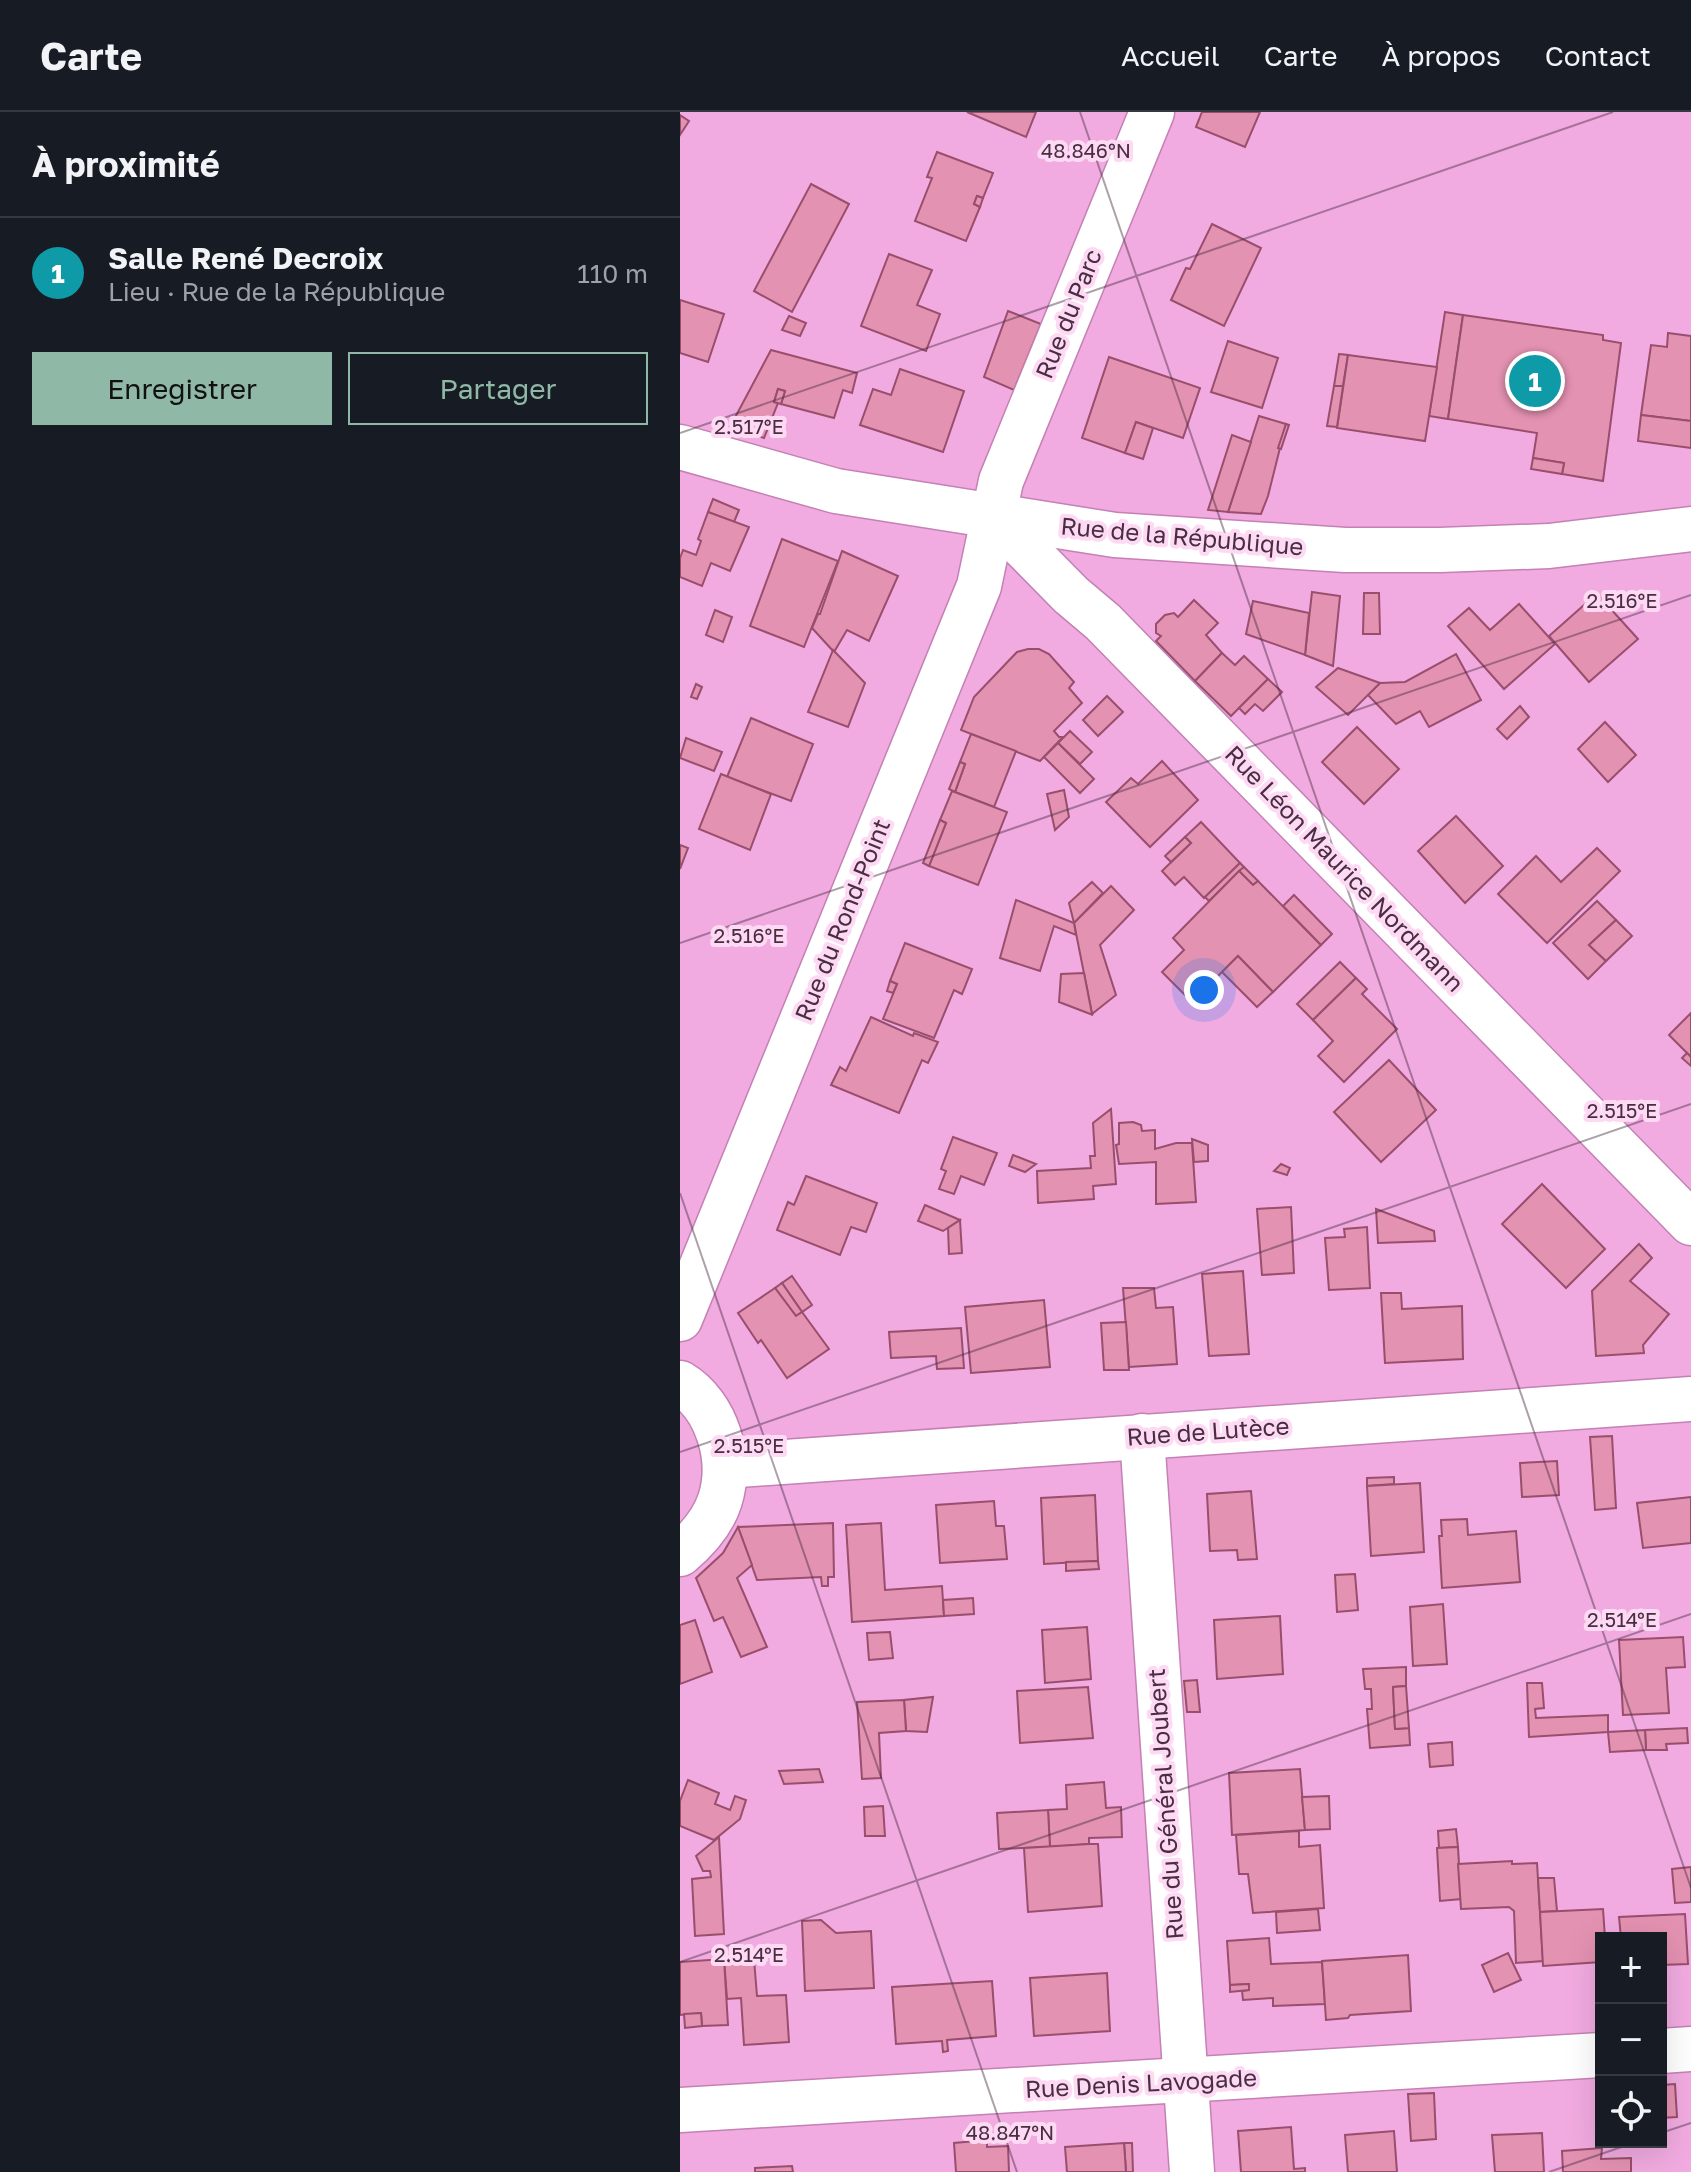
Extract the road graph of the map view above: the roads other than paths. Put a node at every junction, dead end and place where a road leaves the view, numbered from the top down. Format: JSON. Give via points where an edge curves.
{"nodes":[{"id":1,"x":1152,"y":112,"type":"edge"},
{"id":2,"x":680,"y":447,"type":"edge"},
{"id":3,"x":995,"y":518,"type":"junction"},
{"id":4,"x":1691,"y":529,"type":"edge"},
{"id":5,"x":1691,"y":1223,"type":"edge"},
{"id":6,"x":680,"y":1319,"type":"edge"},
{"id":7,"x":680,"y":1383,"type":"edge"},
{"id":8,"x":1691,"y":1399,"type":"edge"},
{"id":9,"x":1142,"y":1436,"type":"junction"},
{"id":10,"x":725,"y":1466,"type":"junction"},
{"id":11,"x":680,"y":1554,"type":"edge"},
{"id":12,"x":1691,"y":2049,"type":"edge"},
{"id":13,"x":1667,"y":2051,"type":"edge"},
{"id":14,"x":1595,"y":2055,"type":"edge"},
{"id":15,"x":1185,"y":2081,"type":"junction"},
{"id":16,"x":680,"y":2110,"type":"edge"},
{"id":17,"x":1192,"y":2172,"type":"edge"}],
"edges":[{"from":1,"to":3,"type":"street","name":"Rue du Parc","via":[[1001,481]]},
{"from":2,"to":3,"type":"street","name":"Rue de la République","via":[[836,491]]},
{"from":3,"to":4,"type":"street","name":"Rue de la République","via":[[1115,535],[1345,550],[1549,546]]},
{"from":3,"to":5,"type":"street","name":"Rue Léon Maurice Nordmann"},
{"from":3,"to":6,"type":"street","name":"Rue du Rond-Point","via":[[979,586]]},
{"from":7,"to":10,"type":"street","via":[[706,1409],[720,1436]]},
{"from":8,"to":9,"type":"street","name":"Rue de Lutèce"},
{"from":9,"to":10,"type":"street","name":"Rue de Lutèce"},
{"from":9,"to":15,"type":"street","name":"Rue du Général Joubert"},
{"from":10,"to":11,"type":"street","via":[[721,1499],[706,1530]]},
{"from":12,"to":13,"type":"street"},
{"from":14,"to":15,"type":"street","name":"Rue Denis Lavogade"},
{"from":15,"to":16,"type":"street","name":"Rue Denis Lavogade"},
{"from":15,"to":17,"type":"street","name":"Rue du Général Joubert"}]}
